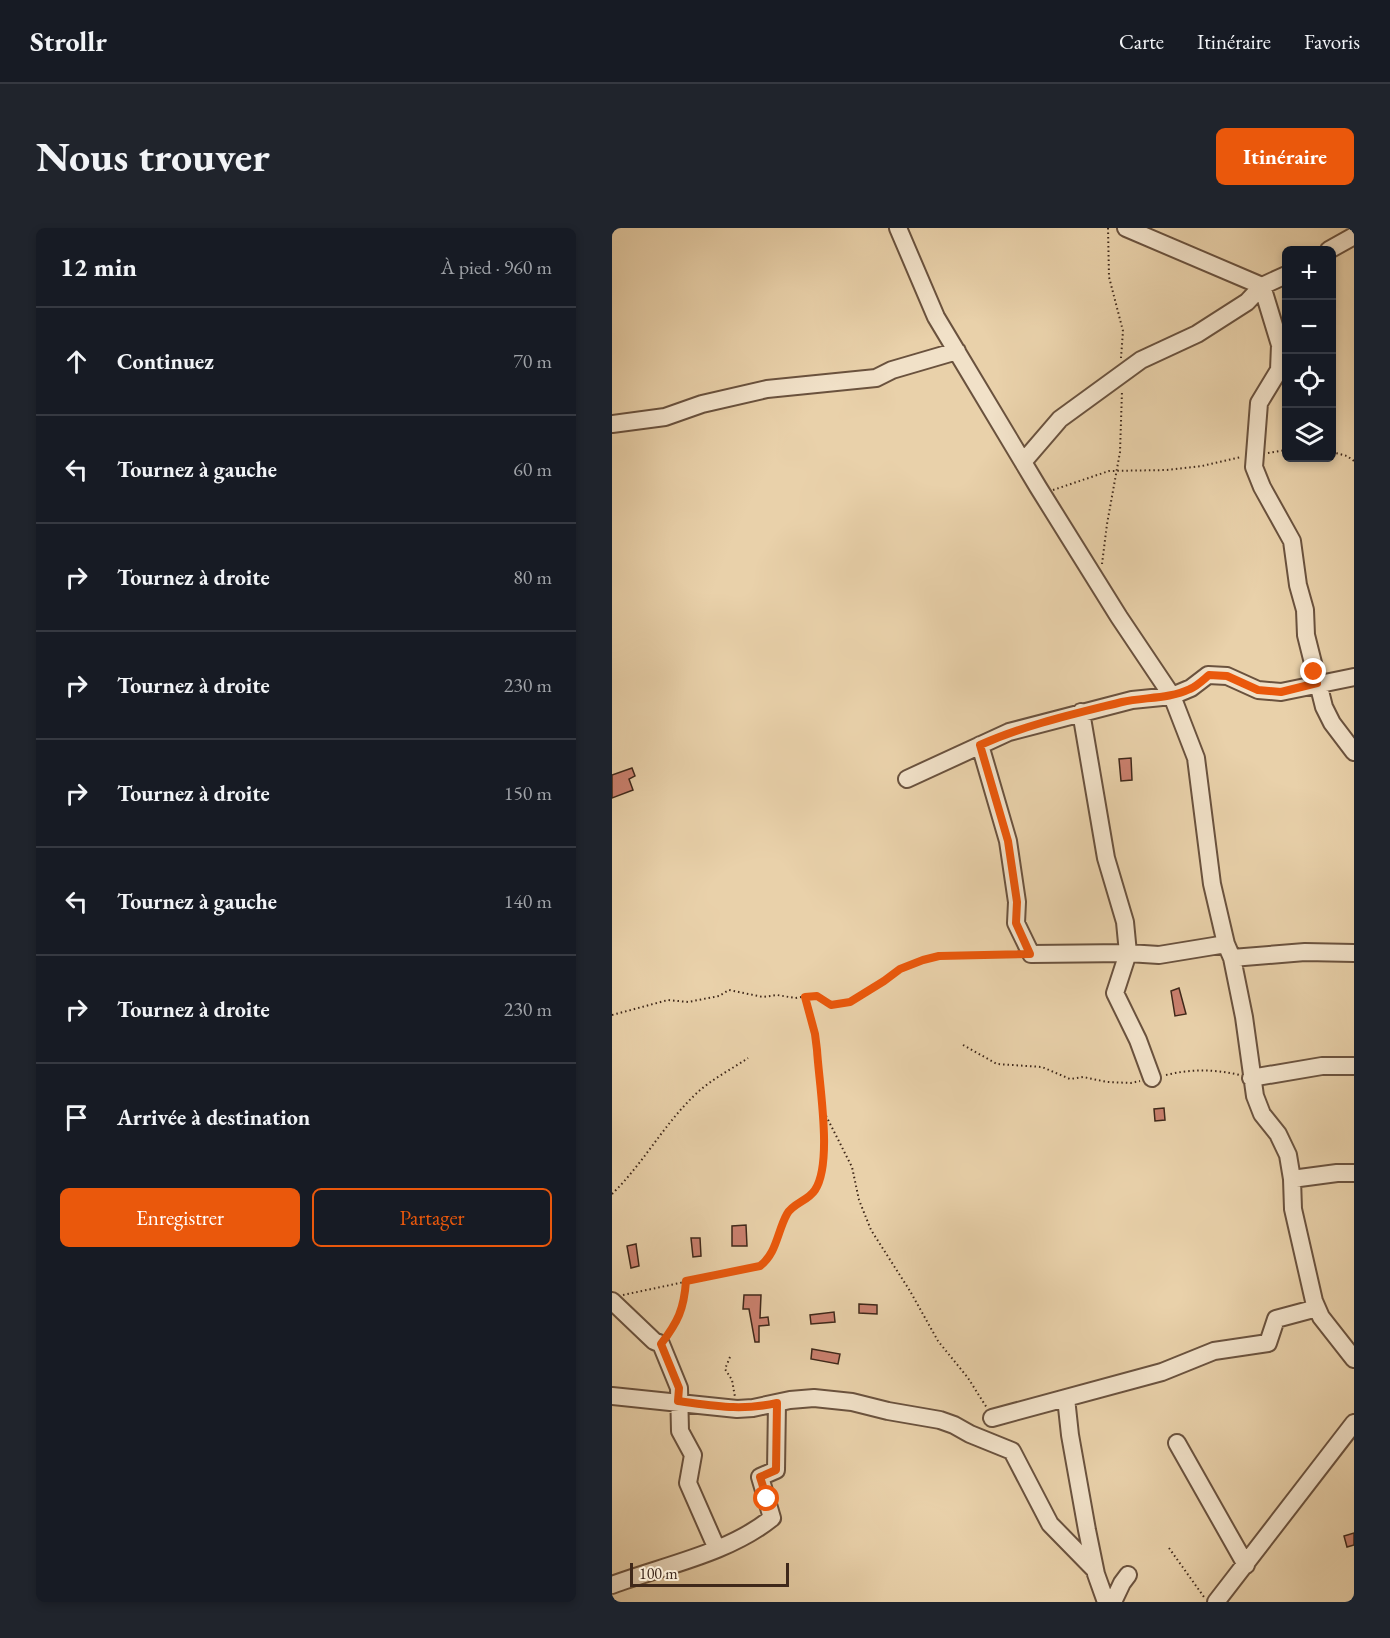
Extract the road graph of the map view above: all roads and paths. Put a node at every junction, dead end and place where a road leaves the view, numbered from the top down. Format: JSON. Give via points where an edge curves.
{"nodes":[{"id":1,"x":898,"y":228,"type":"edge"},
{"id":2,"x":1108,"y":228,"type":"edge"},
{"id":3,"x":1126,"y":228,"type":"edge"},
{"id":4,"x":1349,"y":233,"type":"edge"},
{"id":5,"x":1334,"y":246,"type":"edge"},
{"id":6,"x":1282,"y":277,"type":"edge"},
{"id":7,"x":1262,"y":285,"type":"junction"},
{"id":8,"x":957,"y":351,"type":"junction"},
{"id":9,"x":1122,"y":375,"type":"junction"},
{"id":10,"x":612,"y":424,"type":"edge"},
{"id":11,"x":1282,"y":451,"type":"edge"},
{"id":12,"x":1336,"y":453,"type":"edge"},
{"id":13,"x":1256,"y":455,"type":"junction"},
{"id":14,"x":1354,"y":460,"type":"edge"},
{"id":15,"x":1023,"y":462,"type":"junction"},
{"id":16,"x":1116,"y":471,"type":"junction"},
{"id":17,"x":1042,"y":494,"type":"junction"},
{"id":18,"x":1102,"y":567,"type":"dead end"},
{"id":19,"x":1354,"y":677,"type":"edge"},
{"id":20,"x":1317,"y":683,"type":"junction"},
{"id":21,"x":1172,"y":696,"type":"junction"},
{"id":22,"x":1081,"y":712,"type":"junction"},
{"id":23,"x":980,"y":745,"type":"junction"},
{"id":24,"x":1354,"y":752,"type":"edge"},
{"id":25,"x":907,"y":779,"type":"dead end"},
{"id":26,"x":1229,"y":951,"type":"junction"},
{"id":27,"x":1128,"y":953,"type":"junction"},
{"id":28,"x":1354,"y":953,"type":"edge"},
{"id":29,"x":1030,"y":954,"type":"junction"},
{"id":30,"x":805,"y":997,"type":"junction"},
{"id":31,"x":612,"y":1015,"type":"edge"},
{"id":32,"x":963,"y":1045,"type":"dead end"},
{"id":33,"x":748,"y":1059,"type":"dead end"},
{"id":34,"x":1354,"y":1066,"type":"edge"},
{"id":35,"x":1152,"y":1078,"type":"junction"},
{"id":36,"x":1251,"y":1078,"type":"junction"},
{"id":37,"x":821,"y":1106,"type":"junction"},
{"id":38,"x":1354,"y":1173,"type":"edge"},
{"id":39,"x":1292,"y":1179,"type":"junction"},
{"id":40,"x":612,"y":1194,"type":"edge"},
{"id":41,"x":686,"y":1281,"type":"junction"},
{"id":42,"x":617,"y":1298,"type":"edge"},
{"id":43,"x":1317,"y":1308,"type":"junction"},
{"id":44,"x":661,"y":1344,"type":"junction"},
{"id":45,"x":730,"y":1357,"type":"dead end"},
{"id":46,"x":1354,"y":1359,"type":"edge"},
{"id":47,"x":612,"y":1396,"type":"edge"},
{"id":48,"x":1066,"y":1398,"type":"junction"},
{"id":49,"x":678,"y":1401,"type":"junction"},
{"id":50,"x":777,"y":1403,"type":"junction"},
{"id":51,"x":737,"y":1409,"type":"junction"},
{"id":52,"x":992,"y":1418,"type":"joint"},
{"id":53,"x":1354,"y":1423,"type":"edge"},
{"id":54,"x":1177,"y":1443,"type":"dead end"},
{"id":55,"x":1169,"y":1548,"type":"dead end"},
{"id":56,"x":717,"y":1549,"type":"junction"},
{"id":57,"x":1246,"y":1565,"type":"junction"},
{"id":58,"x":1095,"y":1570,"type":"junction"},
{"id":59,"x":1128,"y":1575,"type":"dead end"},
{"id":60,"x":612,"y":1585,"type":"edge"},
{"id":61,"x":1106,"y":1602,"type":"edge"},
{"id":62,"x":1113,"y":1602,"type":"edge"},
{"id":63,"x":1208,"y":1602,"type":"edge"},
{"id":64,"x":1216,"y":1602,"type":"edge"}],
"edges":[{"from":1,"to":8,"type":"street","via":[[936,317]]},
{"from":2,"to":9,"type":"path","via":[[1109,277],[1123,331]]},
{"from":3,"to":7,"type":"street"},
{"from":4,"to":5,"type":"street"},
{"from":6,"to":7,"type":"street"},
{"from":7,"to":9,"type":"street","via":[[1247,302],[1197,334],[1141,360]]},
{"from":7,"to":13,"type":"street","via":[[1280,345],[1279,370],[1259,404]]},
{"from":8,"to":10,"type":"street","via":[[876,378],[767,389],[665,417]]},
{"from":8,"to":15,"type":"street"},
{"from":9,"to":15,"type":"street","via":[[1060,419]]},
{"from":9,"to":16,"type":"path","via":[[1122,433]]},
{"from":11,"to":13,"type":"path"},
{"from":12,"to":14,"type":"path"},
{"from":13,"to":16,"type":"path","via":[[1167,470]]},
{"from":13,"to":20,"type":"street","via":[[1257,476],[1292,541]]},
{"from":15,"to":17,"type":"street"},
{"from":16,"to":17,"type":"path"},
{"from":16,"to":18,"type":"path"},
{"from":17,"to":21,"type":"street"},
{"from":19,"to":20,"type":"street"},
{"from":20,"to":21,"type":"street","via":[[1281,692],[1258,690],[1227,676],[1209,675]]},
{"from":20,"to":24,"type":"street","via":[[1332,723]]},
{"from":21,"to":22,"type":"street"},
{"from":21,"to":26,"type":"street","via":[[1196,758],[1212,884]]},
{"from":22,"to":23,"type":"street","via":[[1009,732]]},
{"from":22,"to":27,"type":"street","via":[[1106,858],[1125,922]]},
{"from":23,"to":25,"type":"street"},
{"from":23,"to":29,"type":"street","via":[[1008,841],[1017,902],[1016,923]]},
{"from":26,"to":27,"type":"street"},
{"from":26,"to":28,"type":"street"},
{"from":26,"to":36,"type":"street","via":[[1244,1017]]},
{"from":27,"to":29,"type":"street"},
{"from":27,"to":35,"type":"street","via":[[1115,993]]},
{"from":29,"to":30,"type":"path","via":[[931,958],[900,969],[850,1002],[831,1005],[817,996]]},
{"from":30,"to":31,"type":"path","via":[[764,997],[729,990],[719,996],[688,1002],[668,1000]]},
{"from":30,"to":37,"type":"path","via":[[815,1034]]},
{"from":32,"to":35,"type":"path","via":[[997,1064],[1042,1067],[1070,1080],[1083,1077],[1131,1083]]},
{"from":33,"to":40,"type":"path","via":[[698,1091]]},
{"from":34,"to":36,"type":"street","via":[[1323,1066]]},
{"from":35,"to":36,"type":"path","via":[[1218,1070]]},
{"from":36,"to":39,"type":"street","via":[[1262,1114],[1288,1155]]},
{"from":37,"to":41,"type":"path","via":[[823,1173],[814,1192],[788,1212],[769,1259],[760,1266]]},
{"from":37,"to":52,"type":"path","via":[[852,1167],[858,1200],[871,1230],[938,1341],[980,1395]]},
{"from":38,"to":39,"type":"street"},
{"from":39,"to":43,"type":"street","via":[[1293,1209]]},
{"from":41,"to":42,"type":"path"},
{"from":41,"to":44,"type":"path","via":[[683,1307]]},
{"from":42,"to":44,"type":"street"},
{"from":43,"to":46,"type":"street"},
{"from":43,"to":48,"type":"street","via":[[1276,1320],[1268,1343],[1214,1351],[1162,1372]]},
{"from":44,"to":49,"type":"street","via":[[679,1388]]},
{"from":45,"to":51,"type":"path","via":[[725,1369],[732,1380]]},
{"from":47,"to":49,"type":"street"},
{"from":48,"to":52,"type":"street"},
{"from":48,"to":58,"type":"street"},
{"from":49,"to":51,"type":"street"},
{"from":49,"to":56,"type":"street","via":[[680,1431],[693,1455],[688,1483]]},
{"from":50,"to":51,"type":"street"},
{"from":50,"to":56,"type":"street","via":[[776,1470],[760,1477],[772,1518]]},
{"from":50,"to":58,"type":"street","via":[[813,1398],[852,1402],[940,1420],[1012,1451],[1050,1524]]},
{"from":53,"to":57,"type":"street"},
{"from":54,"to":57,"type":"street"},
{"from":55,"to":63,"type":"path"},
{"from":56,"to":60,"type":"street"},
{"from":57,"to":64,"type":"street"},
{"from":58,"to":61,"type":"street"},
{"from":59,"to":62,"type":"street"}]}
